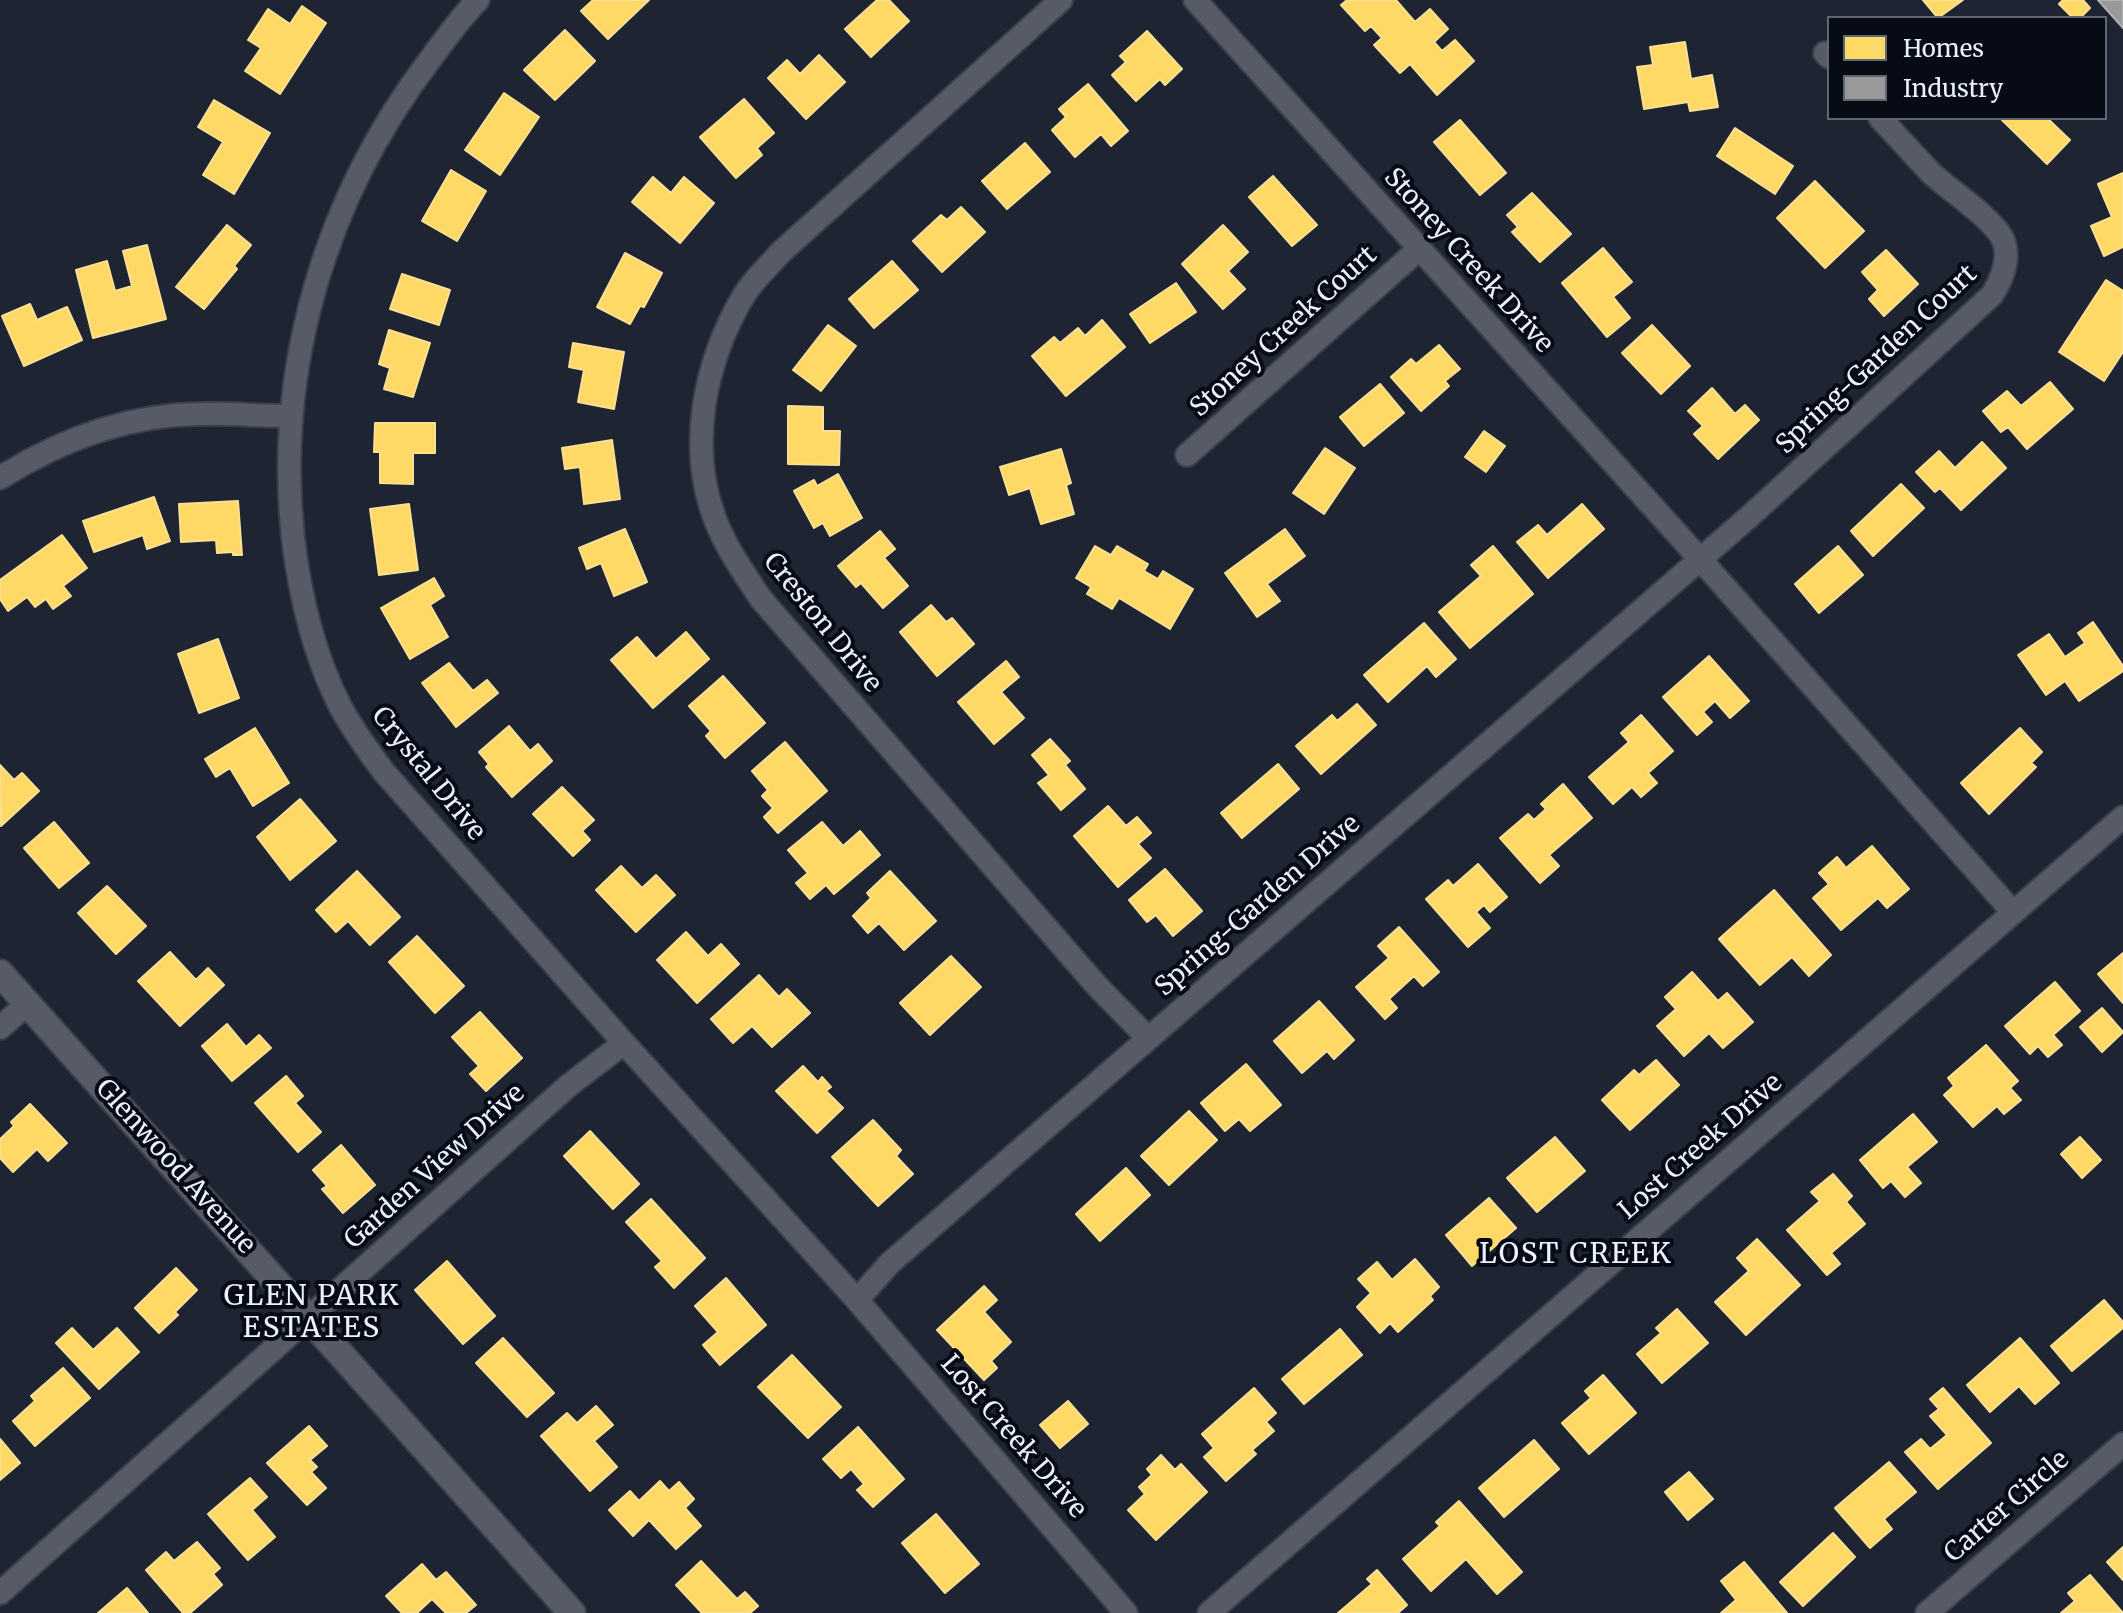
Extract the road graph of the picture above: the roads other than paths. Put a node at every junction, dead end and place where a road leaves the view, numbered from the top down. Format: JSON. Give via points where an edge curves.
{"nodes":[{"id":1,"x":478,"y":0,"type":"edge"},
{"id":2,"x":1061,"y":0,"type":"edge"},
{"id":3,"x":1195,"y":0,"type":"edge"},
{"id":4,"x":1882,"y":120,"type":"edge"},
{"id":5,"x":1419,"y":249,"type":"junction"},
{"id":6,"x":291,"y":416,"type":"junction"},
{"id":7,"x":1187,"y":455,"type":"dead end"},
{"id":8,"x":0,"y":478,"type":"edge"},
{"id":9,"x":1700,"y":559,"type":"junction"},
{"id":10,"x":2123,"y":817,"type":"edge"},
{"id":11,"x":2012,"y":911,"type":"junction"},
{"id":12,"x":0,"y":973,"type":"edge"},
{"id":13,"x":28,"y":1003,"type":"junction"},
{"id":14,"x":0,"y":1028,"type":"edge"},
{"id":15,"x":1148,"y":1038,"type":"junction"},
{"id":16,"x":624,"y":1043,"type":"junction"},
{"id":17,"x":857,"y":1300,"type":"junction"},
{"id":18,"x":308,"y":1316,"type":"junction"},
{"id":19,"x":2123,"y":1444,"type":"edge"},
{"id":20,"x":0,"y":1593,"type":"edge"},
{"id":21,"x":572,"y":1613,"type":"edge"},
{"id":22,"x":1126,"y":1613,"type":"edge"},
{"id":23,"x":1209,"y":1613,"type":"edge"},
{"id":24,"x":1927,"y":1613,"type":"edge"}],
"edges":[{"from":1,"to":6,"type":"street","name":"Crystal Drive","via":[[402,97],[347,197],[300,343]]},
{"from":2,"to":15,"type":"street","name":"Creston Drive","via":[[757,277],[715,357],[704,404],[702,447],[715,519],[761,599]]},
{"from":3,"to":5,"type":"street","name":"Stoney Creek Drive"},
{"from":4,"to":9,"type":"street","name":"Spring-Garden Court","via":[[1955,195],[1995,227],[2004,242],[2002,279],[1992,295]]},
{"from":5,"to":7,"type":"street","name":"Stoney Creek Court"},
{"from":5,"to":9,"type":"street","name":"Stoney Creek Drive"},
{"from":6,"to":8,"type":"street","via":[[198,414],[129,422],[41,454]]},
{"from":6,"to":16,"type":"street","name":"Crystal Drive","via":[[297,575],[314,643],[341,708],[383,771]]},
{"from":9,"to":11,"type":"street"},
{"from":9,"to":15,"type":"street","name":"Spring-Garden Drive"},
{"from":10,"to":11,"type":"street","name":"Lost Creek Drive"},
{"from":11,"to":23,"type":"street","name":"Lost Creek Drive"},
{"from":12,"to":13,"type":"street","name":"Glenwood Avenue"},
{"from":13,"to":14,"type":"street"},
{"from":13,"to":18,"type":"street","name":"Glenwood Avenue"},
{"from":15,"to":17,"type":"street","name":"Spring-Garden Drive","via":[[890,1263]]},
{"from":16,"to":17,"type":"street","name":"Crystal Drive"},
{"from":16,"to":18,"type":"street","name":"Garden View Drive","via":[[568,1086]]},
{"from":17,"to":22,"type":"street","name":"Lost Creek Drive"},
{"from":18,"to":20,"type":"street","name":"Garden View Drive"},
{"from":18,"to":21,"type":"street","name":"Glenwood Avenue"},
{"from":19,"to":24,"type":"street","name":"Carter Circle"}]}
